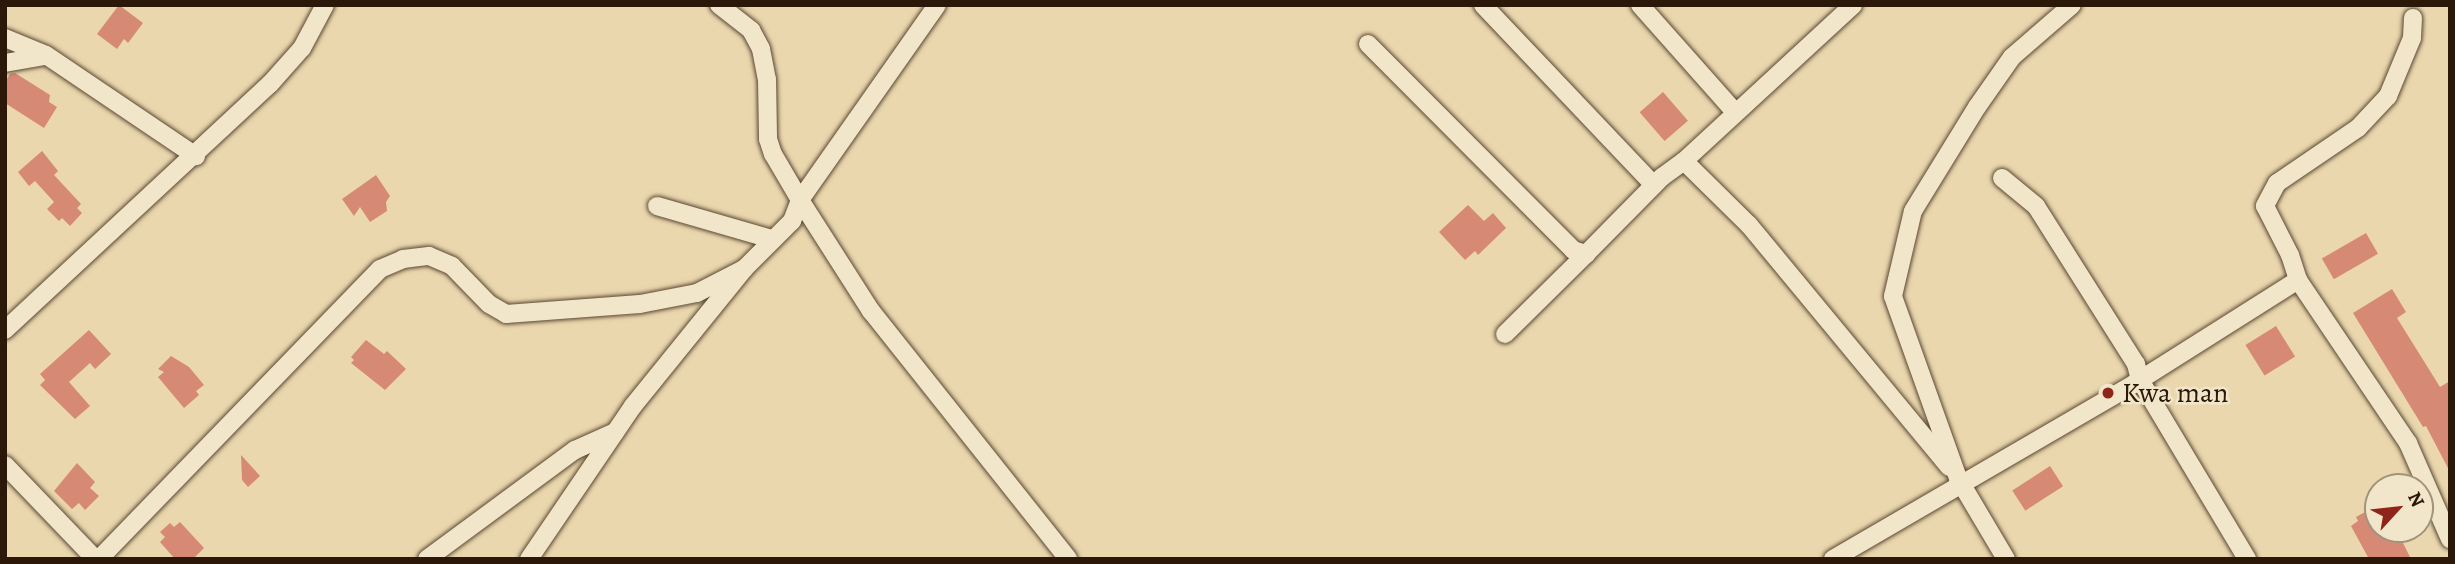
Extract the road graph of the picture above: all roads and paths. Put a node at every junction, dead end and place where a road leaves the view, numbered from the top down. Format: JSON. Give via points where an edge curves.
{"nodes":[{"id":1,"x":324,"y":5,"type":"edge"},
{"id":2,"x":719,"y":5,"type":"edge"},
{"id":3,"x":937,"y":5,"type":"edge"},
{"id":4,"x":1483,"y":5,"type":"edge"},
{"id":5,"x":1640,"y":5,"type":"edge"},
{"id":6,"x":1853,"y":5,"type":"edge"},
{"id":7,"x":2072,"y":5,"type":"edge"},
{"id":8,"x":2413,"y":18,"type":"dead end"},
{"id":9,"x":5,"y":38,"type":"edge"},
{"id":10,"x":1367,"y":44,"type":"dead end"},
{"id":11,"x":46,"y":55,"type":"junction"},
{"id":12,"x":5,"y":63,"type":"edge"},
{"id":13,"x":1736,"y":113,"type":"junction"},
{"id":14,"x":196,"y":156,"type":"junction"},
{"id":15,"x":1684,"y":161,"type":"junction"},
{"id":16,"x":2002,"y":178,"type":"dead end"},
{"id":17,"x":1654,"y":185,"type":"junction"},
{"id":18,"x":800,"y":200,"type":"junction"},
{"id":19,"x":657,"y":206,"type":"dead end"},
{"id":20,"x":771,"y":239,"type":"junction"},
{"id":21,"x":1586,"y":254,"type":"junction"},
{"id":22,"x":744,"y":269,"type":"junction"},
{"id":23,"x":2298,"y":280,"type":"junction"},
{"id":24,"x":5,"y":330,"type":"edge"},
{"id":25,"x":1505,"y":334,"type":"dead end"},
{"id":26,"x":2140,"y":380,"type":"junction"},
{"id":27,"x":616,"y":431,"type":"junction"},
{"id":28,"x":5,"y":465,"type":"edge"},
{"id":29,"x":1960,"y":481,"type":"junction"},
{"id":30,"x":2450,"y":539,"type":"edge"},
{"id":31,"x":97,"y":559,"type":"edge"},
{"id":32,"x":427,"y":559,"type":"edge"},
{"id":33,"x":529,"y":559,"type":"edge"},
{"id":34,"x":1068,"y":559,"type":"edge"},
{"id":35,"x":1833,"y":559,"type":"edge"},
{"id":36,"x":2006,"y":559,"type":"edge"},
{"id":37,"x":2248,"y":559,"type":"edge"}],
"edges":[{"from":1,"to":14,"type":"street","via":[[302,48]]},
{"from":2,"to":18,"type":"street","via":[[751,30],[761,49],[767,79],[768,139]]},
{"from":3,"to":18,"type":"street"},
{"from":4,"to":17,"type":"street"},
{"from":5,"to":13,"type":"street"},
{"from":6,"to":13,"type":"street"},
{"from":7,"to":29,"type":"street","via":[[2012,57],[1913,211],[1893,296]]},
{"from":8,"to":23,"type":"street","via":[[2412,38],[2388,96],[2358,128],[2277,183],[2265,206]]},
{"from":9,"to":11,"type":"street"},
{"from":10,"to":21,"type":"street","via":[[1573,250]]},
{"from":11,"to":12,"type":"street"},
{"from":11,"to":14,"type":"street"},
{"from":13,"to":15,"type":"street"},
{"from":14,"to":24,"type":"street"},
{"from":15,"to":17,"type":"street"},
{"from":15,"to":29,"type":"street","via":[[1749,225]]},
{"from":16,"to":26,"type":"street","via":[[2036,206],[2136,364]]},
{"from":17,"to":21,"type":"street"},
{"from":18,"to":20,"type":"street","via":[[792,221]]},
{"from":18,"to":34,"type":"street","via":[[871,311]]},
{"from":19,"to":20,"type":"street"},
{"from":20,"to":22,"type":"street"},
{"from":21,"to":25,"type":"street"},
{"from":22,"to":27,"type":"street"},
{"from":22,"to":31,"type":"street","via":[[697,293],[640,304],[506,314],[489,304],[453,266],[429,256],[403,259],[380,269]]},
{"from":23,"to":26,"type":"street"},
{"from":23,"to":30,"type":"street","via":[[2408,443]]},
{"from":26,"to":29,"type":"street"},
{"from":26,"to":37,"type":"street"},
{"from":27,"to":32,"type":"street","via":[[575,450]]},
{"from":27,"to":33,"type":"street"},
{"from":28,"to":31,"type":"street"},
{"from":29,"to":35,"type":"street"},
{"from":29,"to":36,"type":"street"}]}
